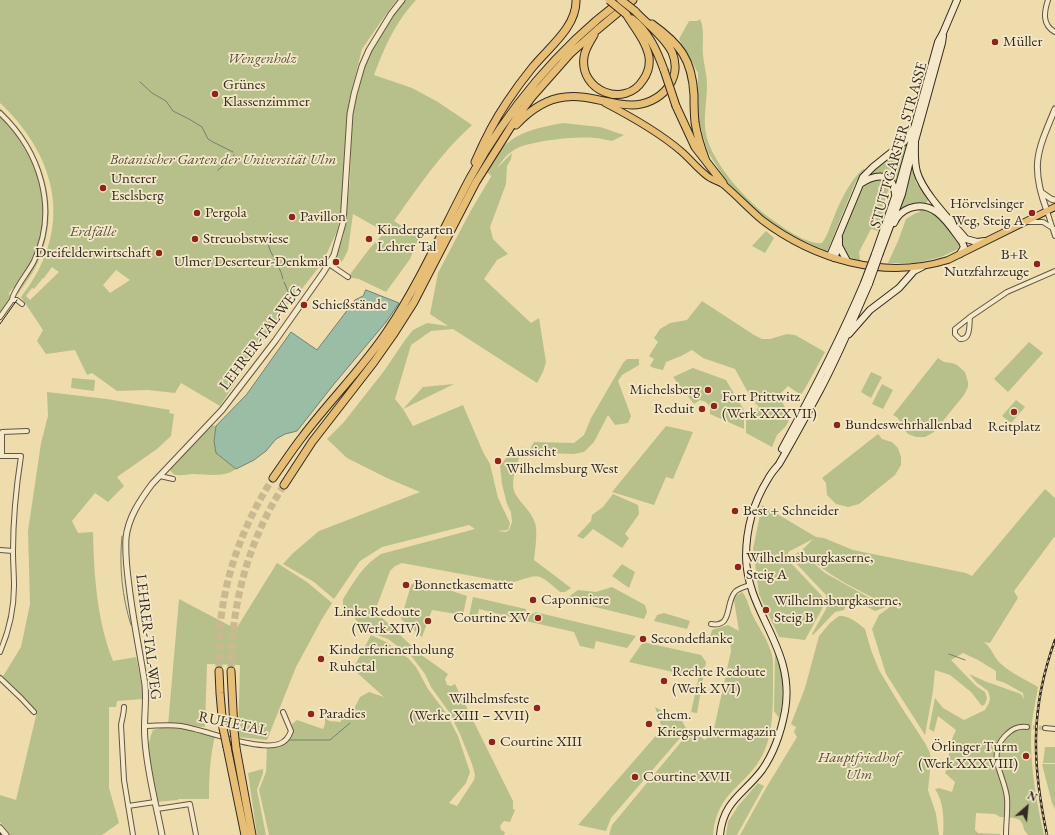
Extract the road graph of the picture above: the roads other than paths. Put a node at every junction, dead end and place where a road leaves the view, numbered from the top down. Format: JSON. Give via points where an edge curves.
{"nodes":[{"id":1,"x":402,"y":0,"type":"edge"},
{"id":2,"x":576,"y":0,"type":"edge"},
{"id":3,"x":609,"y":0,"type":"edge"},
{"id":4,"x":621,"y":0,"type":"edge"},
{"id":5,"x":634,"y":0,"type":"edge"},
{"id":6,"x":957,"y":0,"type":"edge"},
{"id":7,"x":1048,"y":0,"type":"edge"},
{"id":8,"x":635,"y":11,"type":"junction"},
{"id":9,"x":634,"y":24,"type":"junction"},
{"id":10,"x":597,"y":30,"type":"junction"},
{"id":11,"x":1055,"y":32,"type":"edge"},
{"id":12,"x":943,"y":33,"type":"junction"},
{"id":13,"x":598,"y":99,"type":"junction"},
{"id":14,"x":1055,"y":109,"type":"edge"},
{"id":15,"x":0,"y":113,"type":"edge"},
{"id":16,"x":914,"y":128,"type":"junction"},
{"id":17,"x":505,"y":136,"type":"junction"},
{"id":18,"x":915,"y":141,"type":"junction"},
{"id":19,"x":706,"y":161,"type":"junction"},
{"id":20,"x":471,"y":177,"type":"junction"},
{"id":21,"x":723,"y":184,"type":"junction"},
{"id":22,"x":859,"y":184,"type":"junction"},
{"id":23,"x":1041,"y":192,"type":"junction"},
{"id":24,"x":895,"y":195,"type":"junction"},
{"id":25,"x":1055,"y":200,"type":"edge"},
{"id":26,"x":1055,"y":207,"type":"edge"},
{"id":27,"x":1048,"y":211,"type":"junction"},
{"id":28,"x":1025,"y":221,"type":"junction"},
{"id":29,"x":1054,"y":229,"type":"junction"},
{"id":30,"x":839,"y":234,"type":"junction"},
{"id":31,"x":1055,"y":236,"type":"edge"},
{"id":32,"x":966,"y":239,"type":"junction"},
{"id":33,"x":988,"y":240,"type":"junction"},
{"id":34,"x":839,"y":246,"type":"junction"},
{"id":35,"x":971,"y":248,"type":"junction"},
{"id":36,"x":878,"y":253,"type":"junction"},
{"id":37,"x":960,"y":254,"type":"junction"},
{"id":38,"x":832,"y":257,"type":"junction"},
{"id":39,"x":847,"y":261,"type":"junction"},
{"id":40,"x":329,"y":264,"type":"junction"},
{"id":41,"x":922,"y":266,"type":"junction"},
{"id":42,"x":1055,"y":270,"type":"edge"},
{"id":43,"x":348,"y":277,"type":"dead end"},
{"id":44,"x":866,"y":283,"type":"junction"},
{"id":45,"x":12,"y":300,"type":"junction"},
{"id":46,"x":22,"y":304,"type":"dead end"},
{"id":47,"x":0,"y":317,"type":"edge"},
{"id":48,"x":970,"y":317,"type":"junction"},
{"id":49,"x":843,"y":342,"type":"junction"},
{"id":50,"x":27,"y":431,"type":"dead end"},
{"id":51,"x":1,"y":456,"type":"edge"},
{"id":52,"x":160,"y":476,"type":"junction"},
{"id":53,"x":769,"y":477,"type":"junction"},
{"id":54,"x":273,"y":478,"type":"tunnel mouth"},
{"id":55,"x":173,"y":479,"type":"dead end"},
{"id":56,"x":284,"y":485,"type":"tunnel mouth"},
{"id":57,"x":0,"y":550,"type":"edge"},
{"id":58,"x":13,"y":551,"type":"junction"},
{"id":59,"x":750,"y":585,"type":"junction"},
{"id":60,"x":711,"y":624,"type":"dead end"},
{"id":61,"x":0,"y":652,"type":"edge"},
{"id":62,"x":219,"y":671,"type":"tunnel mouth"},
{"id":63,"x":231,"y":671,"type":"tunnel mouth"},
{"id":64,"x":0,"y":678,"type":"edge"},
{"id":65,"x":124,"y":707,"type":"dead end"},
{"id":66,"x":34,"y":712,"type":"dead end"},
{"id":67,"x":283,"y":712,"type":"dead end"},
{"id":68,"x":144,"y":726,"type":"junction"},
{"id":69,"x":1027,"y":727,"type":"tunnel mouth"},
{"id":70,"x":1045,"y":728,"type":"tunnel mouth"},
{"id":71,"x":1055,"y":729,"type":"edge"},
{"id":72,"x":155,"y":802,"type":"junction"},
{"id":73,"x":128,"y":806,"type":"junction"},
{"id":74,"x":157,"y":810,"type":"junction"},
{"id":75,"x":0,"y":828,"type":"edge"},
{"id":76,"x":131,"y":834,"type":"edge"},
{"id":77,"x":6,"y":835,"type":"edge"},
{"id":78,"x":162,"y":835,"type":"edge"},
{"id":79,"x":196,"y":835,"type":"edge"},
{"id":80,"x":245,"y":835,"type":"edge"},
{"id":81,"x":252,"y":835,"type":"edge"},
{"id":82,"x":720,"y":835,"type":"edge"},
{"id":83,"x":1006,"y":835,"type":"edge"}],
"edges":[{"from":1,"to":40,"type":"street","name":"LEHRER-TAL-WEG","via":[[390,14],[368,50],[356,87],[350,114],[343,223],[338,244]]},
{"from":2,"to":20,"type":"highway","via":[[575,12],[567,27],[520,84],[498,117],[474,164]]},
{"from":3,"to":9,"type":"highway","bridge":true},
{"from":4,"to":8,"type":"highway","bridge":true},
{"from":4,"to":20,"type":"highway","via":[[551,64],[501,128]]},
{"from":5,"to":10,"type":"highway"},
{"from":6,"to":12,"type":"main road","name":"STUTTGARTER STRASSE"},
{"from":7,"to":11,"type":"street","via":[[1045,20],[1048,27]]},
{"from":8,"to":13,"type":"highway","via":[[671,52],[674,67],[670,84],[661,96],[647,103],[630,105]]},
{"from":8,"to":19,"type":"highway","via":[[666,33],[680,49],[690,68],[694,120]]},
{"from":9,"to":10,"type":"highway","via":[[647,50],[648,71],[637,88],[619,95],[595,87],[587,77],[584,63],[586,50]]},
{"from":9,"to":19,"type":"highway","bridge":true,"via":[[653,45],[690,138]]},
{"from":10,"to":17,"type":"highway","via":[[570,54],[532,97]]},
{"from":12,"to":16,"type":"main road","name":"STUTTGARTER STRASSE","via":[[938,42]]},
{"from":12,"to":18,"type":"main road","name":"STUTTGARTER STRASSE"},
{"from":13,"to":17,"type":"highway","via":[[574,96],[554,99],[524,116]]},
{"from":13,"to":21,"type":"main road","via":[[643,124],[674,146],[710,178]]},
{"from":14,"to":23,"type":"street","via":[[1038,159]]},
{"from":15,"to":45,"type":"street","via":[[16,130],[31,155],[40,175],[45,203],[44,230],[39,250]]},
{"from":16,"to":22,"type":"main road","via":[[904,142],[868,171]]},
{"from":16,"to":24,"type":"main road","name":"STUTTGARTER STRASSE"},
{"from":17,"to":56,"type":"highway","via":[[476,182],[418,295],[393,335],[312,442]]},
{"from":18,"to":32,"type":"main road","via":[[915,162],[922,184]]},
{"from":18,"to":36,"type":"main road","name":"STUTTGARTER STRASSE","via":[[902,194]]},
{"from":19,"to":21,"type":"highway"},
{"from":20,"to":54,"type":"highway","via":[[419,279],[388,330],[303,436]]},
{"from":21,"to":38,"type":"main road","via":[[749,209],[776,229]]},
{"from":22,"to":24,"type":"main road","via":[[874,176],[884,177],[892,185]]},
{"from":22,"to":30,"type":"main road"},
{"from":23,"to":25,"type":"street"},
{"from":23,"to":27,"type":"street"},
{"from":24,"to":36,"type":"main road","name":"STUTTGARTER STRASSE"},
{"from":26,"to":27,"type":"main road"},
{"from":27,"to":28,"type":"main road"},
{"from":27,"to":29,"type":"street"},
{"from":28,"to":29,"type":"street","via":[[1043,222]]},
{"from":28,"to":33,"type":"main road"},
{"from":29,"to":31,"type":"street"},
{"from":30,"to":34,"type":"main road"},
{"from":30,"to":38,"type":"main road"},
{"from":32,"to":33,"type":"main road","via":[[977,242]]},
{"from":32,"to":35,"type":"main road"},
{"from":33,"to":35,"type":"main road"},
{"from":34,"to":38,"type":"main road"},
{"from":34,"to":39,"type":"main road"},
{"from":35,"to":37,"type":"main road"},
{"from":36,"to":37,"type":"main road","via":[[896,218],[912,207],[921,206],[934,210],[946,222],[962,242],[964,247]]},
{"from":36,"to":44,"type":"main road","name":"STUTTGARTER STRASSE","bridge":true},
{"from":37,"to":41,"type":"main road","via":[[948,260]]},
{"from":38,"to":39,"type":"main road"},
{"from":39,"to":41,"type":"main road","via":[[881,268]]},
{"from":40,"to":43,"type":"street"},
{"from":40,"to":52,"type":"street","name":"LEHRER-TAL-WEG","via":[[222,410]]},
{"from":41,"to":49,"type":"main road","via":[[863,317]]},
{"from":42,"to":48,"type":"street","via":[[1007,292]]},
{"from":44,"to":49,"type":"main road","name":"STUTTGARTER STRASSE"},
{"from":44,"to":53,"type":"main road","name":"STUTTGARTER STRASSE"},
{"from":45,"to":46,"type":"street"},
{"from":45,"to":47,"type":"street"},
{"from":48,"to":48,"type":"street","via":[[955,329],[955,334],[960,339],[966,338],[968,334]]},
{"from":49,"to":53,"type":"main road","name":"STUTTGARTER STRASSE","via":[[816,397]]},
{"from":50,"to":51,"type":"street","via":[[2,432]]},
{"from":51,"to":58,"type":"street","via":[[21,456],[15,498]]},
{"from":52,"to":55,"type":"street"},
{"from":52,"to":68,"type":"street","name":"LEHRER-TAL-WEG","via":[[138,504],[126,538],[132,611],[145,687]]},
{"from":53,"to":59,"type":"main road","name":"STUTTGARTER STRASSE","via":[[755,504],[749,525],[746,558]]},
{"from":57,"to":58,"type":"street"},
{"from":58,"to":61,"type":"street","via":[[13,604]]},
{"from":59,"to":60,"type":"street","via":[[733,594],[728,616],[724,621]]},
{"from":59,"to":82,"type":"main road","name":"STUTTGARTER STRASSE","via":[[782,659],[786,705],[772,753],[758,775],[730,804]]},
{"from":62,"to":80,"type":"highway","bridge":true,"via":[[223,728]]},
{"from":63,"to":81,"type":"highway","bridge":true,"via":[[236,748]]},
{"from":64,"to":66,"type":"street"},
{"from":65,"to":73,"type":"street","via":[[121,725]]},
{"from":67,"to":68,"type":"street","name":"RUHETAL","via":[[291,731],[286,740],[274,744],[248,742],[179,726]]},
{"from":68,"to":72,"type":"street","name":"LEHRER-TAL-WEG"},
{"from":69,"to":83,"type":"street","via":[[1018,727],[1010,731],[998,748],[996,762],[1007,796]]},
{"from":70,"to":71,"type":"street"},
{"from":72,"to":73,"type":"street"},
{"from":72,"to":74,"type":"street","name":"LEHRER-TAL-WEG"},
{"from":73,"to":76,"type":"street"},
{"from":74,"to":78,"type":"street","name":"LEHRER-TAL-WEG"},
{"from":74,"to":79,"type":"street","via":[[190,804]]},
{"from":75,"to":77,"type":"street"}]}
